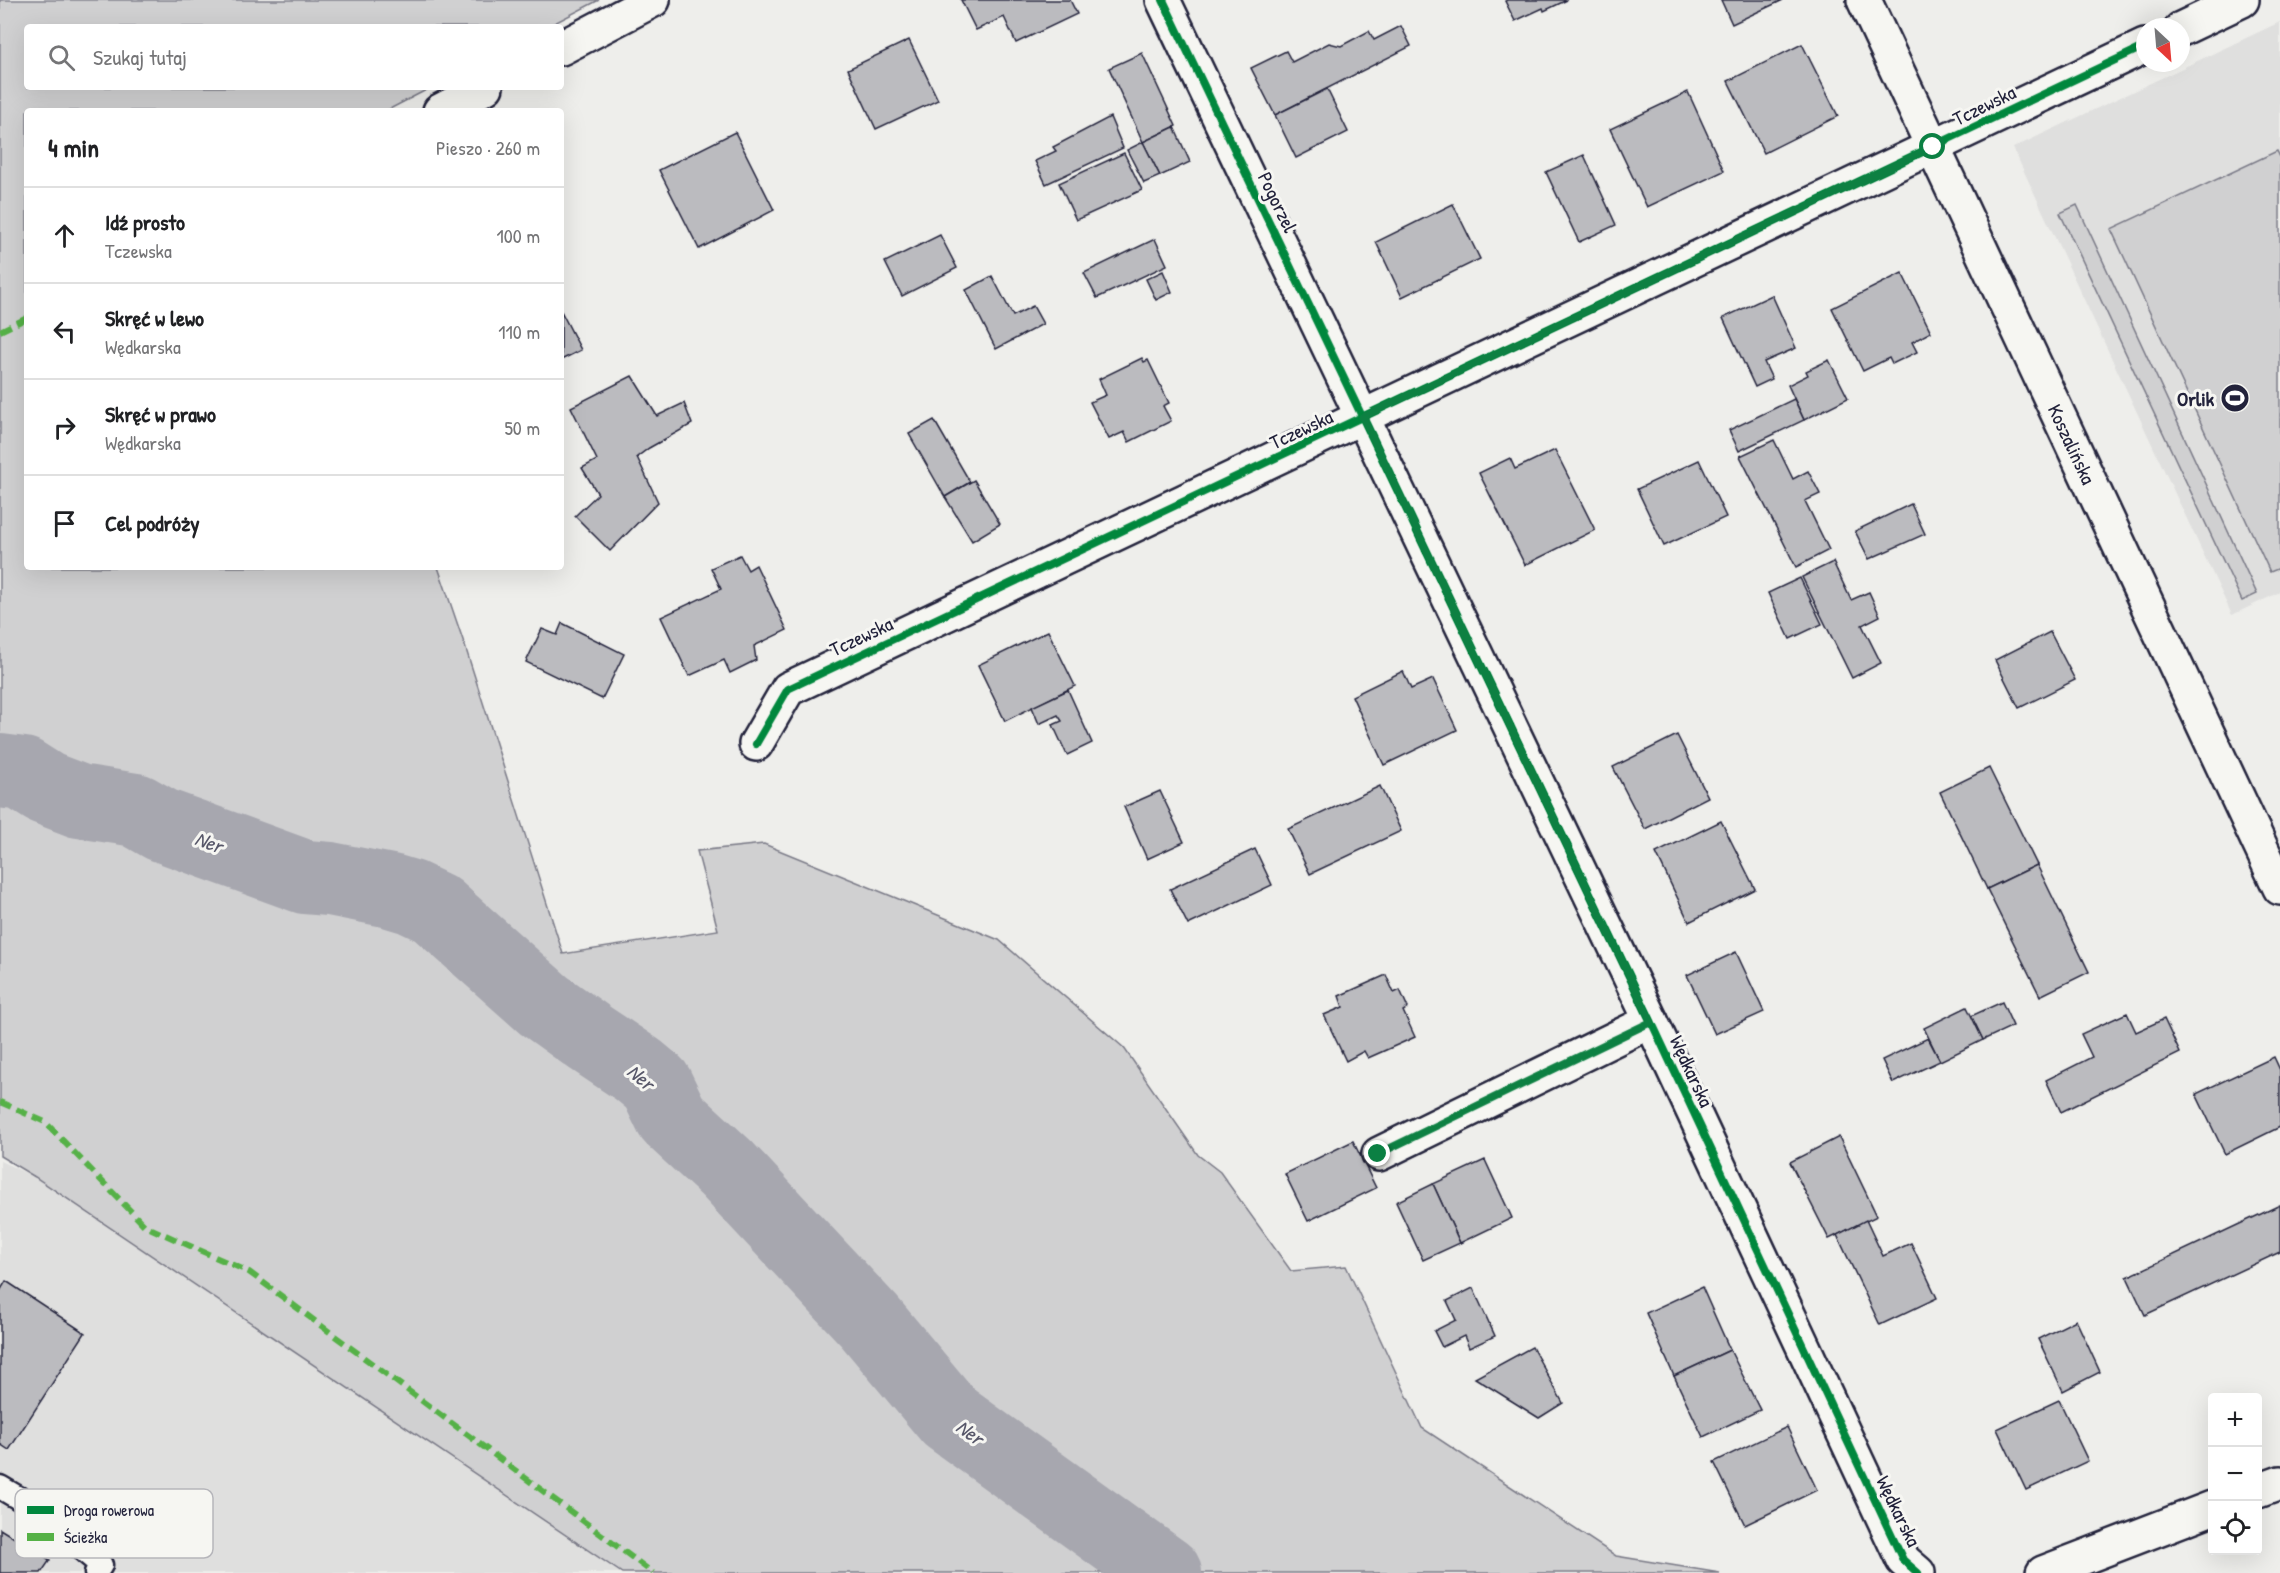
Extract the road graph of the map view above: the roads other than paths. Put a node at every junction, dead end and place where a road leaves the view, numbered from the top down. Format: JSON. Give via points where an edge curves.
{"nodes":[{"id":1,"x":653,"y":0,"type":"edge"},
{"id":2,"x":1163,"y":0,"type":"edge"},
{"id":3,"x":1863,"y":0,"type":"edge"},
{"id":4,"x":2242,"y":0,"type":"edge"},
{"id":5,"x":2190,"y":25,"type":"edge"},
{"id":6,"x":564,"y":46,"type":"edge"},
{"id":7,"x":2136,"y":50,"type":"edge"},
{"id":8,"x":480,"y":90,"type":"edge"},
{"id":9,"x":446,"y":108,"type":"edge"},
{"id":10,"x":1933,"y":147,"type":"junction"},
{"id":11,"x":1363,"y":417,"type":"junction"},
{"id":12,"x":756,"y":744,"type":"dead end"},
{"id":13,"x":2280,"y":888,"type":"edge"},
{"id":14,"x":1651,"y":1022,"type":"junction"},
{"id":15,"x":1378,"y":1154,"type":"dead end"},
{"id":16,"x":2280,"y":1483,"type":"edge"},
{"id":17,"x":0,"y":1487,"type":"edge"},
{"id":18,"x":2262,"y":1490,"type":"edge"},
{"id":19,"x":15,"y":1496,"type":"edge"},
{"id":20,"x":2208,"y":1510,"type":"edge"},
{"id":21,"x":93,"y":1558,"type":"edge"},
{"id":22,"x":96,"y":1573,"type":"edge"},
{"id":23,"x":1917,"y":1573,"type":"edge"},
{"id":24,"x":2043,"y":1573,"type":"edge"}],
"edges":[{"from":1,"to":6,"type":"street"},
{"from":2,"to":11,"type":"street","name":"Pogorzel"},
{"from":3,"to":10,"type":"street","name":"Koszalińska"},
{"from":4,"to":5,"type":"street"},
{"from":7,"to":10,"type":"street","name":"Tczewska"},
{"from":8,"to":9,"type":"street"},
{"from":10,"to":11,"type":"street","name":"Tczewska"},
{"from":10,"to":13,"type":"street","name":"Koszalińska"},
{"from":11,"to":12,"type":"street","name":"Tczewska","via":[[788,689]]},
{"from":11,"to":14,"type":"street","name":"Wędkarska"},
{"from":14,"to":15,"type":"street","name":"Wędkarska"},
{"from":14,"to":23,"type":"street","name":"Wędkarska","via":[[1903,1560]]},
{"from":16,"to":18,"type":"street"},
{"from":17,"to":19,"type":"lane"},
{"from":20,"to":24,"type":"street"},
{"from":21,"to":22,"type":"lane","via":[[101,1565]]}]}
